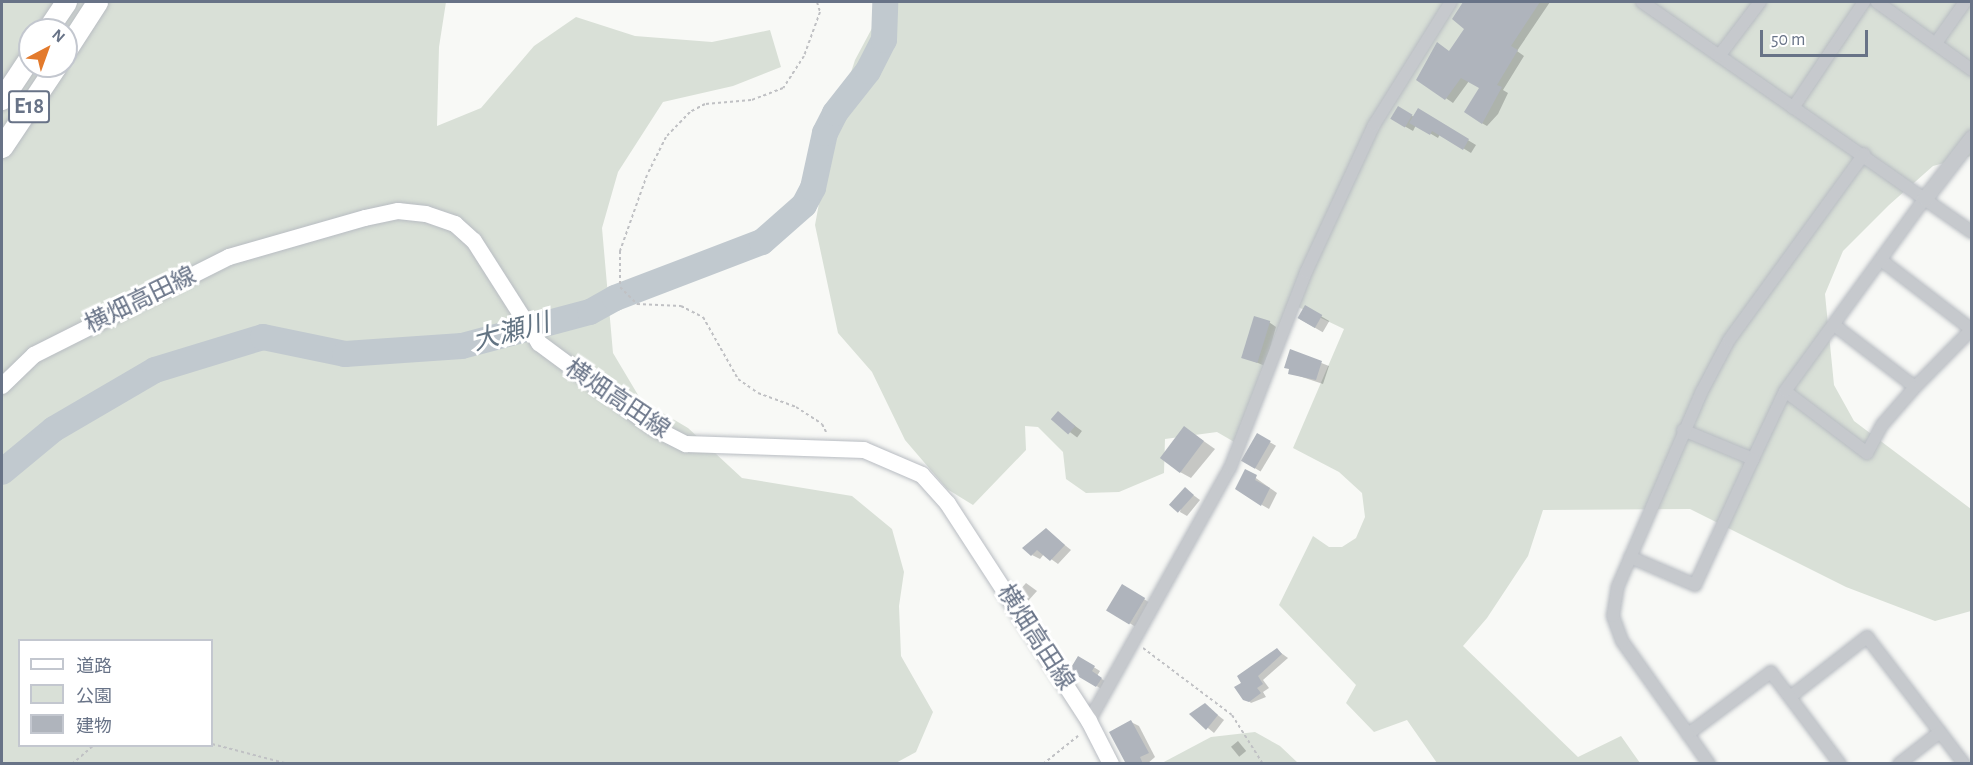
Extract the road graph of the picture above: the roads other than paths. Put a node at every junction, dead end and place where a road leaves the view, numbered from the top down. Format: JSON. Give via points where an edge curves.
{"nodes":[{"id":1,"x":66,"y":2,"type":"edge"},
{"id":2,"x":97,"y":2,"type":"edge"},
{"id":3,"x":1451,"y":2,"type":"edge"},
{"id":4,"x":1760,"y":2,"type":"edge"},
{"id":5,"x":1864,"y":2,"type":"edge"},
{"id":6,"x":1877,"y":2,"type":"edge"},
{"id":7,"x":1965,"y":2,"type":"edge"},
{"id":8,"x":1649,"y":4,"type":"edge"},
{"id":9,"x":55,"y":18,"type":"edge"},
{"id":10,"x":78,"y":31,"type":"edge"},
{"id":11,"x":1936,"y":43,"type":"junction"},
{"id":12,"x":1719,"y":56,"type":"junction"},
{"id":13,"x":1971,"y":70,"type":"edge"},
{"id":14,"x":18,"y":75,"type":"edge"},
{"id":15,"x":48,"y":78,"type":"edge"},
{"id":16,"x":2,"y":99,"type":"edge"},
{"id":17,"x":1793,"y":108,"type":"junction"},
{"id":18,"x":1971,"y":137,"type":"edge"},
{"id":19,"x":2,"y":147,"type":"edge"},
{"id":20,"x":1864,"y":154,"type":"junction"},
{"id":21,"x":1925,"y":198,"type":"junction"},
{"id":22,"x":1971,"y":232,"type":"edge"},
{"id":23,"x":1881,"y":260,"type":"junction"},
{"id":24,"x":1834,"y":325,"type":"junction"},
{"id":25,"x":1971,"y":329,"type":"edge"},
{"id":26,"x":2,"y":386,"type":"edge"},
{"id":27,"x":1915,"y":387,"type":"junction"},
{"id":28,"x":1785,"y":391,"type":"junction"},
{"id":29,"x":1683,"y":430,"type":"junction"},
{"id":30,"x":1753,"y":459,"type":"junction"},
{"id":31,"x":1630,"y":557,"type":"junction"},
{"id":32,"x":1790,"y":697,"type":"junction"},
{"id":33,"x":1092,"y":726,"type":"junction"},
{"id":34,"x":1940,"y":732,"type":"junction"},
{"id":35,"x":1688,"y":734,"type":"junction"},
{"id":36,"x":1833,"y":761,"type":"edge"},
{"id":37,"x":1111,"y":764,"type":"edge"},
{"id":38,"x":1709,"y":764,"type":"edge"},
{"id":39,"x":1899,"y":764,"type":"edge"},
{"id":40,"x":1964,"y":764,"type":"edge"}],
"edges":[{"from":1,"to":9,"type":"highway"},
{"from":2,"to":10,"type":"highway"},
{"from":3,"to":33,"type":"street","via":[[1374,125],[1306,272],[1230,468],[1133,640]]},
{"from":4,"to":12,"type":"street"},
{"from":5,"to":17,"type":"street"},
{"from":6,"to":11,"type":"street"},
{"from":7,"to":11,"type":"street"},
{"from":8,"to":12,"type":"street"},
{"from":11,"to":13,"type":"street"},
{"from":12,"to":17,"type":"street"},
{"from":14,"to":16,"type":"highway","number":"E18"},
{"from":15,"to":19,"type":"highway","number":"E18"},
{"from":17,"to":20,"type":"street"},
{"from":18,"to":21,"type":"street"},
{"from":20,"to":21,"type":"street"},
{"from":20,"to":29,"type":"street","via":[[1729,340]]},
{"from":21,"to":22,"type":"street"},
{"from":21,"to":23,"type":"street"},
{"from":23,"to":24,"type":"street"},
{"from":23,"to":25,"type":"street"},
{"from":24,"to":27,"type":"street"},
{"from":24,"to":28,"type":"street"},
{"from":25,"to":27,"type":"street"},
{"from":26,"to":33,"type":"main road","name":"横畑高田線","via":[[34,355],[229,258],[398,212],[426,214],[455,224],[474,241],[539,344],[654,428],[686,444],[864,450],[922,475],[948,504]]},
{"from":27,"to":28,"type":"street","via":[[1882,425],[1867,453]]},
{"from":28,"to":30,"type":"street"},
{"from":29,"to":30,"type":"street"},
{"from":29,"to":31,"type":"street"},
{"from":30,"to":31,"type":"street","via":[[1695,585]]},
{"from":31,"to":35,"type":"street","via":[[1618,586],[1613,616],[1616,631]]},
{"from":32,"to":34,"type":"street","via":[[1867,637]]},
{"from":32,"to":35,"type":"street","via":[[1771,672]]},
{"from":32,"to":36,"type":"street"},
{"from":33,"to":37,"type":"main road","name":"横畑高田線"},
{"from":34,"to":39,"type":"street"},
{"from":34,"to":40,"type":"street"},
{"from":35,"to":38,"type":"street"}]}
